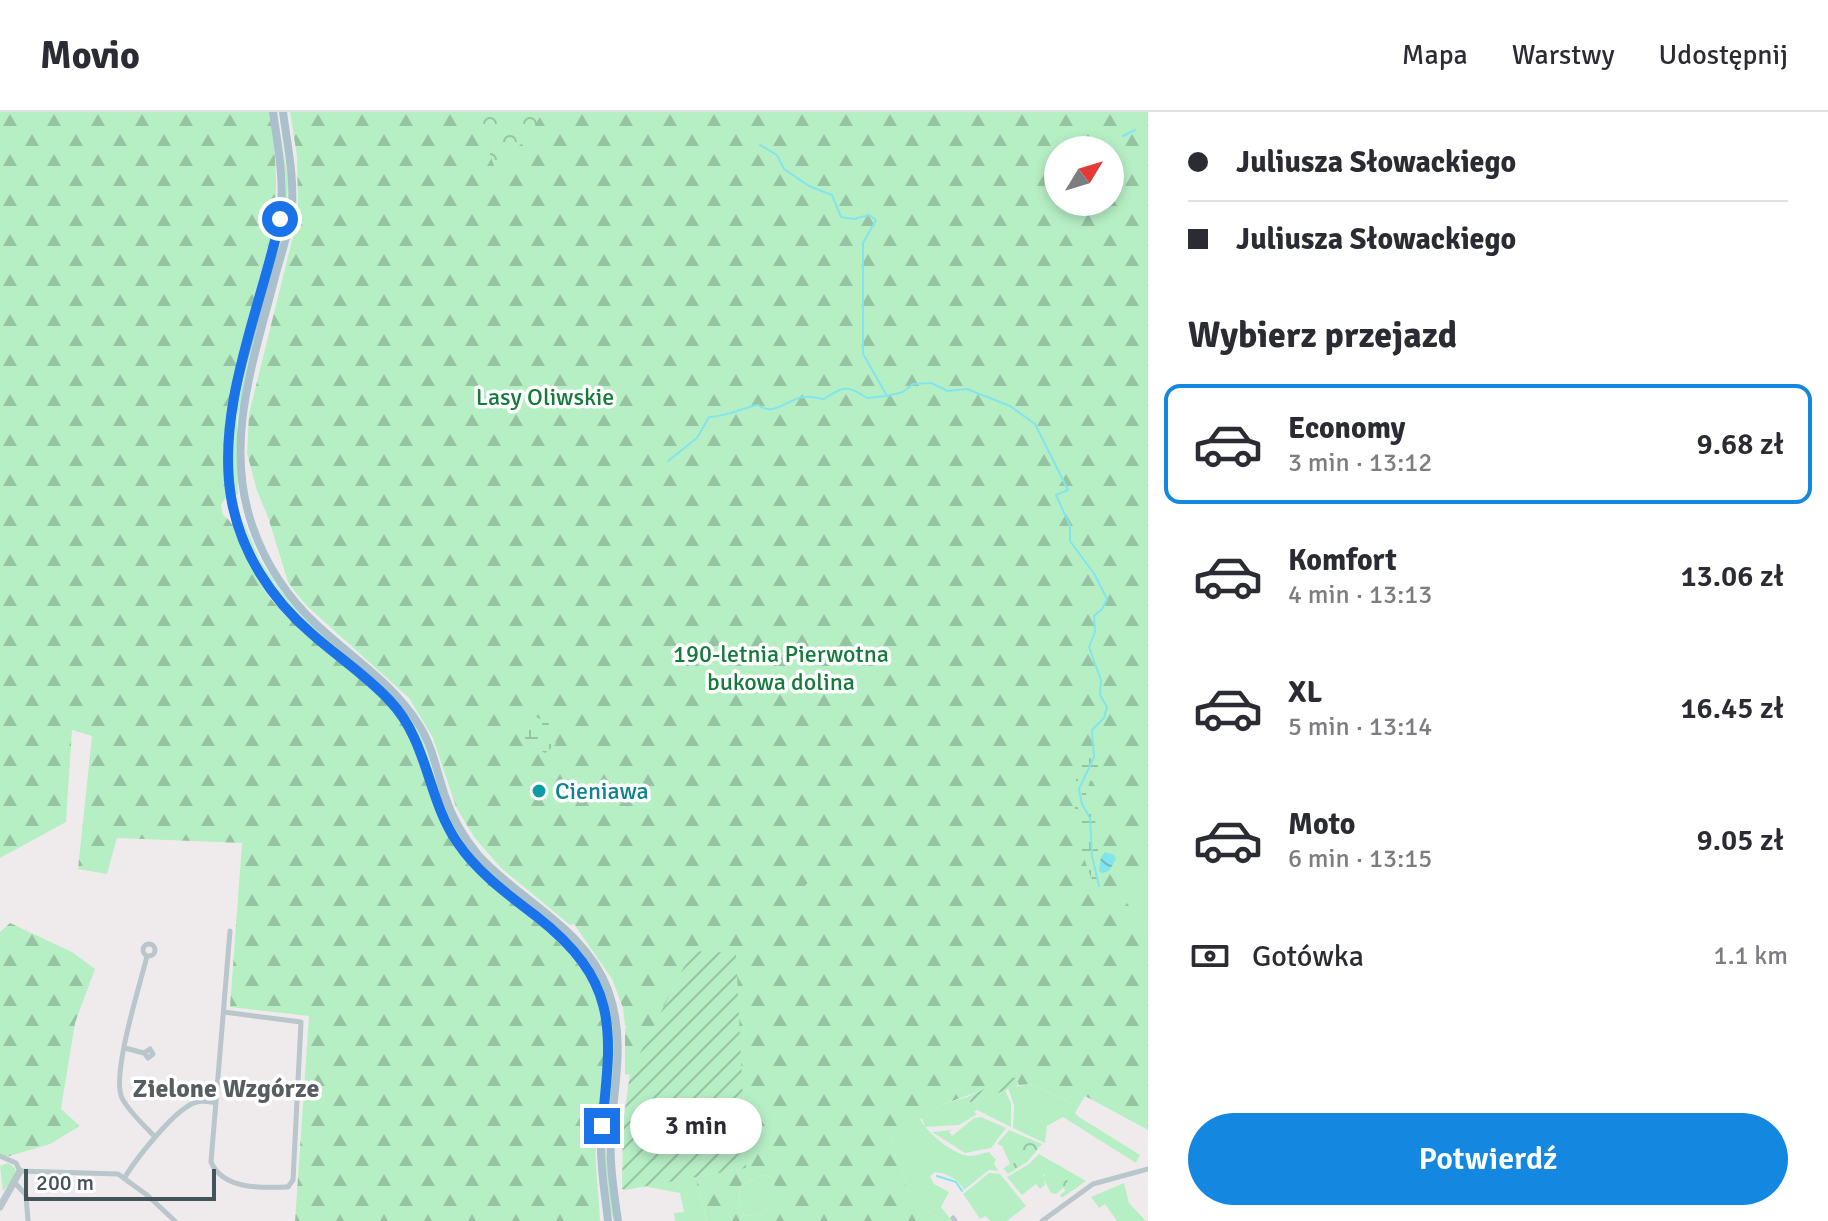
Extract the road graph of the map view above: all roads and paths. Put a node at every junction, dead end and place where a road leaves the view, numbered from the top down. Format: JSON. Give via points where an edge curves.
{"nodes":[{"id":1,"x":273,"y":112,"type":"edge"},
{"id":2,"x":283,"y":112,"type":"edge"},
{"id":3,"x":230,"y":931,"type":"dead end"},
{"id":4,"x":147,"y":956,"type":"dead end"},
{"id":5,"x":224,"y":1012,"type":"junction"},
{"id":6,"x":125,"y":1048,"type":"junction"},
{"id":7,"x":144,"y":1053,"type":"dead end"},
{"id":8,"x":216,"y":1103,"type":"junction"},
{"id":9,"x":155,"y":1137,"type":"junction"},
{"id":10,"x":0,"y":1156,"type":"edge"},
{"id":11,"x":1148,"y":1169,"type":"edge"},
{"id":12,"x":20,"y":1171,"type":"junction"},
{"id":13,"x":125,"y":1177,"type":"junction"},
{"id":14,"x":15,"y":1183,"type":"junction"},
{"id":15,"x":0,"y":1207,"type":"edge"},
{"id":16,"x":28,"y":1221,"type":"edge"},
{"id":17,"x":175,"y":1221,"type":"edge"},
{"id":18,"x":608,"y":1221,"type":"edge"},
{"id":19,"x":618,"y":1221,"type":"edge"},
{"id":20,"x":1042,"y":1221,"type":"edge"}],
"edges":[{"from":1,"to":18,"type":"main road","via":[[282,197],[276,240],[230,418],[227,464],[237,520],[258,571],[281,602],[400,714],[416,740],[440,812],[466,855],[566,943],[595,984],[610,1033],[601,1142]]},
{"from":2,"to":19,"type":"main road","via":[[292,206],[241,419],[246,506],[262,551],[293,599],[389,687],[422,729],[449,808],[470,845],[573,937],[600,972],[618,1024],[610,1143]]},
{"from":3,"to":5,"type":"street"},
{"from":4,"to":6,"type":"street"},
{"from":5,"to":8,"type":"street"},
{"from":5,"to":8,"type":"street","via":[[301,1022],[291,1185],[237,1183],[220,1176],[211,1159]]},
{"from":6,"to":7,"type":"street"},
{"from":6,"to":9,"type":"street","via":[[119,1079],[122,1097]]},
{"from":8,"to":9,"type":"street","via":[[192,1103]]},
{"from":9,"to":13,"type":"street"},
{"from":10,"to":12,"type":"street"},
{"from":11,"to":20,"type":"street","via":[[1093,1184]]},
{"from":12,"to":13,"type":"street","via":[[110,1172]]},
{"from":12,"to":14,"type":"street"},
{"from":13,"to":17,"type":"street"},
{"from":14,"to":15,"type":"street"},
{"from":14,"to":16,"type":"street","via":[[26,1195]]}]}
